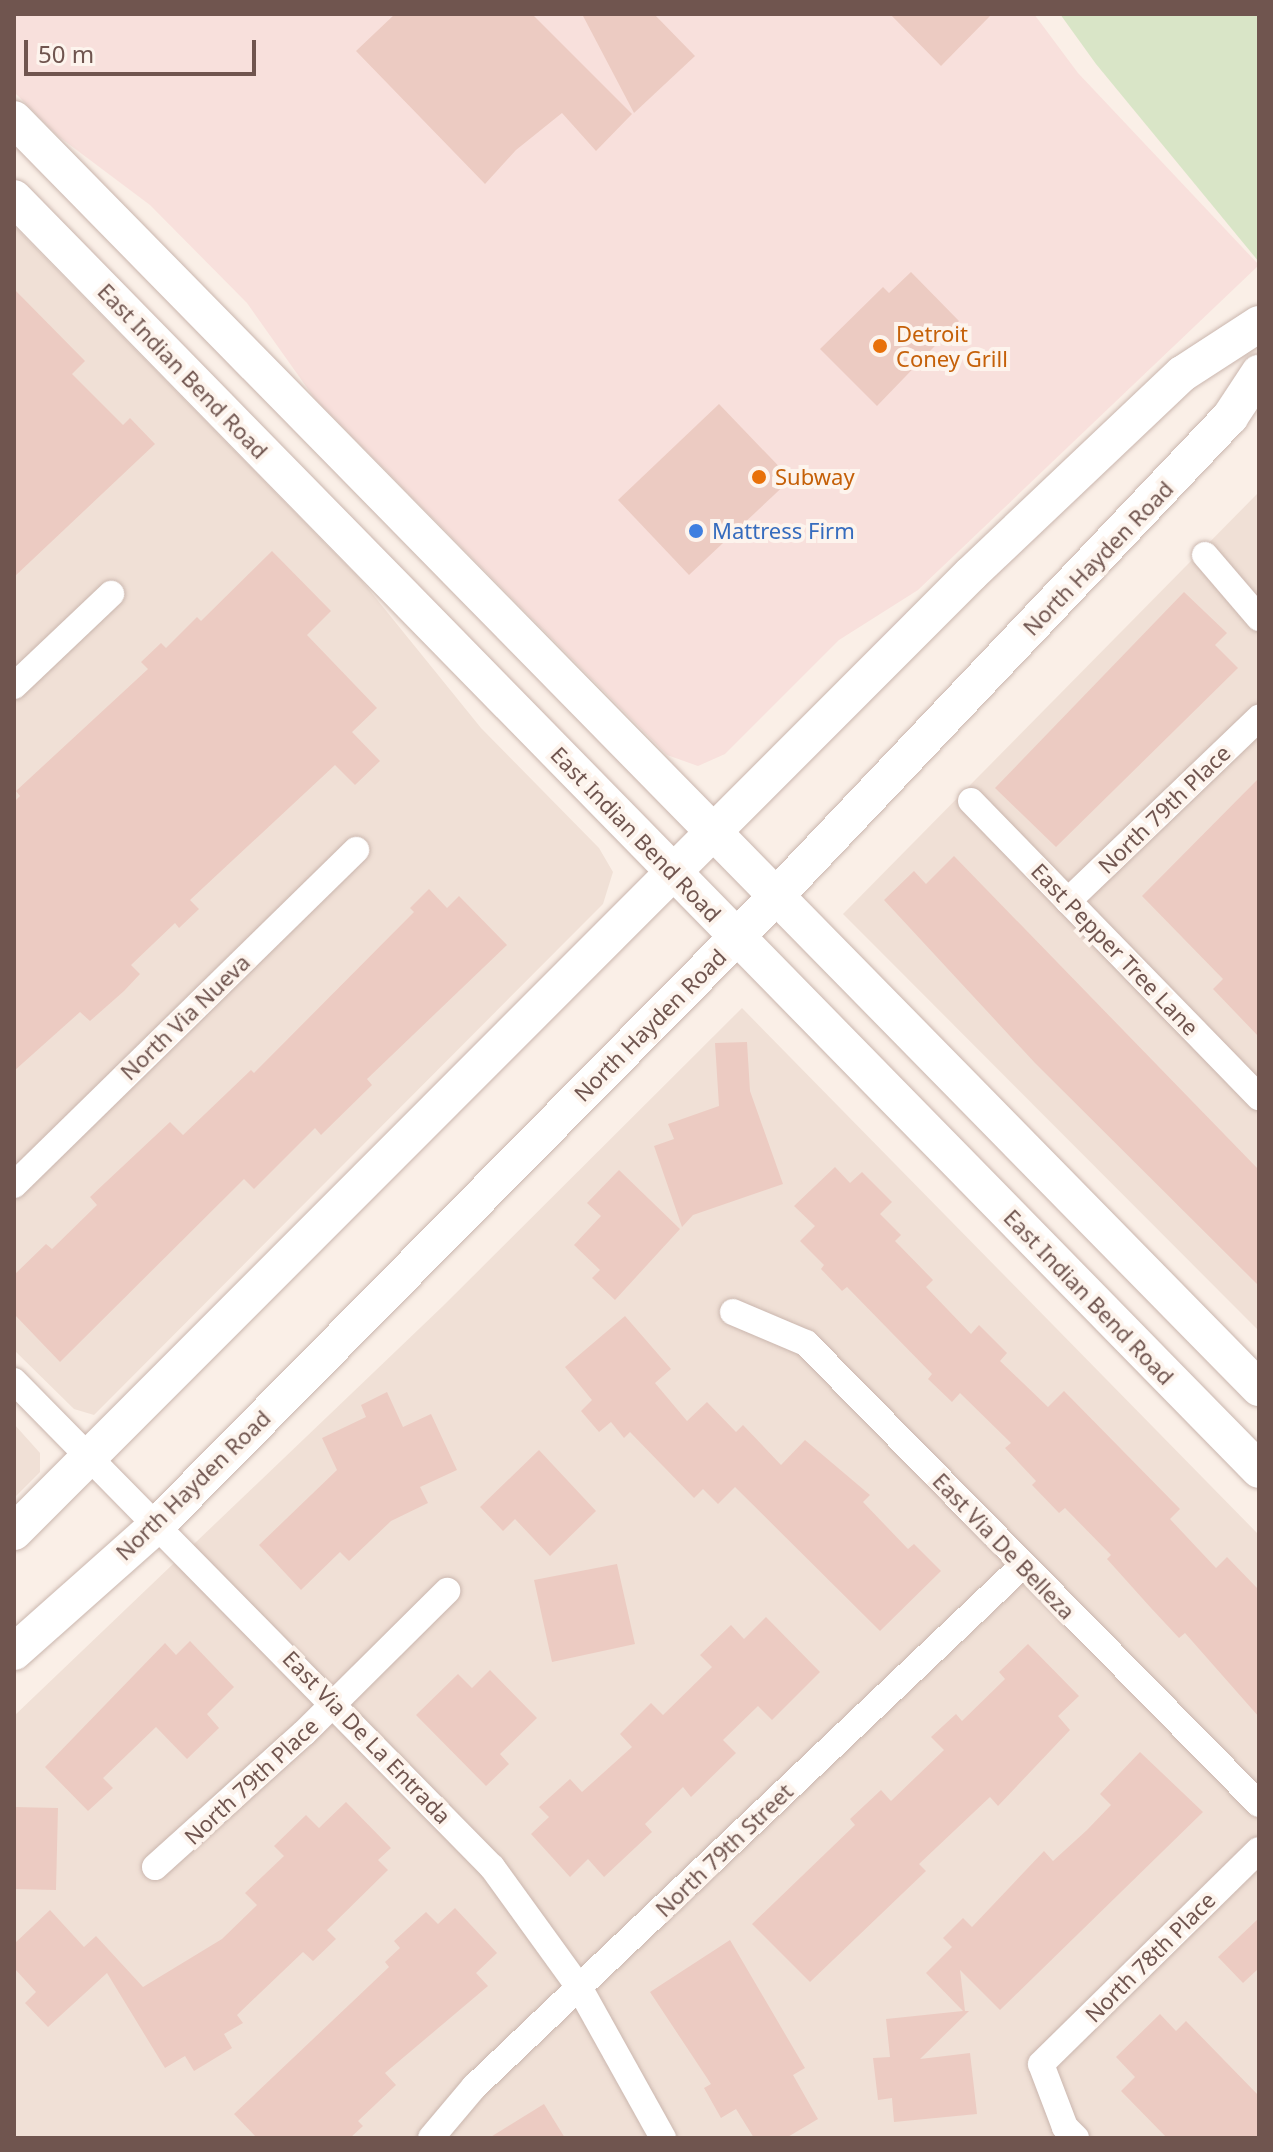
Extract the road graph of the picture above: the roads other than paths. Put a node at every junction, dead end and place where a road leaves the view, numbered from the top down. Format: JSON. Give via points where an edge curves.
{"nodes":[{"id":1,"x":14,"y":119,"type":"edge"},
{"id":2,"x":14,"y":198,"type":"edge"},
{"id":3,"x":1259,"y":324,"type":"edge"},
{"id":4,"x":1259,"y":373,"type":"edge"},
{"id":5,"x":1205,"y":555,"type":"dead end"},
{"id":6,"x":111,"y":594,"type":"dead end"},
{"id":7,"x":1259,"y":618,"type":"edge"},
{"id":8,"x":14,"y":686,"type":"edge"},
{"id":9,"x":1259,"y":718,"type":"edge"},
{"id":10,"x":971,"y":801,"type":"dead end"},
{"id":11,"x":712,"y":830,"type":"junction"},
{"id":12,"x":356,"y":850,"type":"dead end"},
{"id":13,"x":672,"y":872,"type":"junction"},
{"id":14,"x":778,"y":894,"type":"junction"},
{"id":15,"x":1068,"y":901,"type":"junction"},
{"id":16,"x":737,"y":937,"type":"junction"},
{"id":17,"x":1259,"y":1097,"type":"edge"},
{"id":18,"x":14,"y":1185,"type":"edge"},
{"id":19,"x":733,"y":1312,"type":"dead end"},
{"id":20,"x":14,"y":1381,"type":"edge"},
{"id":21,"x":1259,"y":1388,"type":"edge"},
{"id":22,"x":92,"y":1459,"type":"junction"},
{"id":23,"x":1259,"y":1470,"type":"edge"},
{"id":24,"x":157,"y":1525,"type":"junction"},
{"id":25,"x":14,"y":1532,"type":"edge"},
{"id":26,"x":1022,"y":1566,"type":"junction"},
{"id":27,"x":447,"y":1591,"type":"dead end"},
{"id":28,"x":14,"y":1652,"type":"edge"},
{"id":29,"x":334,"y":1703,"type":"junction"},
{"id":30,"x":1259,"y":1804,"type":"edge"},
{"id":31,"x":1259,"y":1850,"type":"edge"},
{"id":32,"x":155,"y":1867,"type":"dead end"},
{"id":33,"x":579,"y":1987,"type":"junction"},
{"id":34,"x":431,"y":2138,"type":"edge"},
{"id":35,"x":663,"y":2138,"type":"edge"},
{"id":36,"x":1076,"y":2138,"type":"edge"}],
"edges":[{"from":1,"to":11,"type":"main road"},
{"from":2,"to":13,"type":"main road","name":"East Indian Bend Road"},
{"from":3,"to":11,"type":"main road","via":[[1182,374]]},
{"from":4,"to":14,"type":"main road","name":"North Hayden Road","via":[[1230,417]]},
{"from":5,"to":7,"type":"street"},
{"from":6,"to":8,"type":"street"},
{"from":9,"to":15,"type":"street","name":"North 79th Place"},
{"from":10,"to":15,"type":"street","name":"East Pepper Tree Lane"},
{"from":11,"to":13,"type":"main road"},
{"from":11,"to":14,"type":"main road"},
{"from":12,"to":18,"type":"street","name":"North Via Nueva"},
{"from":13,"to":16,"type":"main road","name":"East Indian Bend Road"},
{"from":13,"to":22,"type":"main road"},
{"from":14,"to":16,"type":"main road","name":"North Hayden Road"},
{"from":14,"to":21,"type":"main road"},
{"from":15,"to":17,"type":"street","name":"East Pepper Tree Lane"},
{"from":16,"to":23,"type":"main road","name":"East Indian Bend Road"},
{"from":16,"to":24,"type":"main road","name":"North Hayden Road"},
{"from":19,"to":26,"type":"street","name":"East Via De Belleza","via":[[806,1343]]},
{"from":20,"to":22,"type":"street","name":"East Via De La Entrada"},
{"from":22,"to":24,"type":"street","name":"East Via De La Entrada"},
{"from":22,"to":25,"type":"main road"},
{"from":24,"to":28,"type":"main road","name":"North Hayden Road"},
{"from":24,"to":29,"type":"street","name":"East Via De La Entrada"},
{"from":26,"to":30,"type":"street","name":"East Via De Belleza"},
{"from":26,"to":33,"type":"street","name":"North 79th Street"},
{"from":27,"to":29,"type":"street","name":"North 79th Place"},
{"from":29,"to":32,"type":"street","name":"North 79th Place"},
{"from":29,"to":33,"type":"street","name":"East Via De La Entrada","via":[[492,1867]]},
{"from":31,"to":36,"type":"street","name":"North 78th Place","via":[[1041,2064],[1065,2127]]},
{"from":33,"to":34,"type":"street","name":"North 79th Street","via":[[474,2087]]},
{"from":33,"to":35,"type":"street","name":"East Via De La Entrada"}]}
